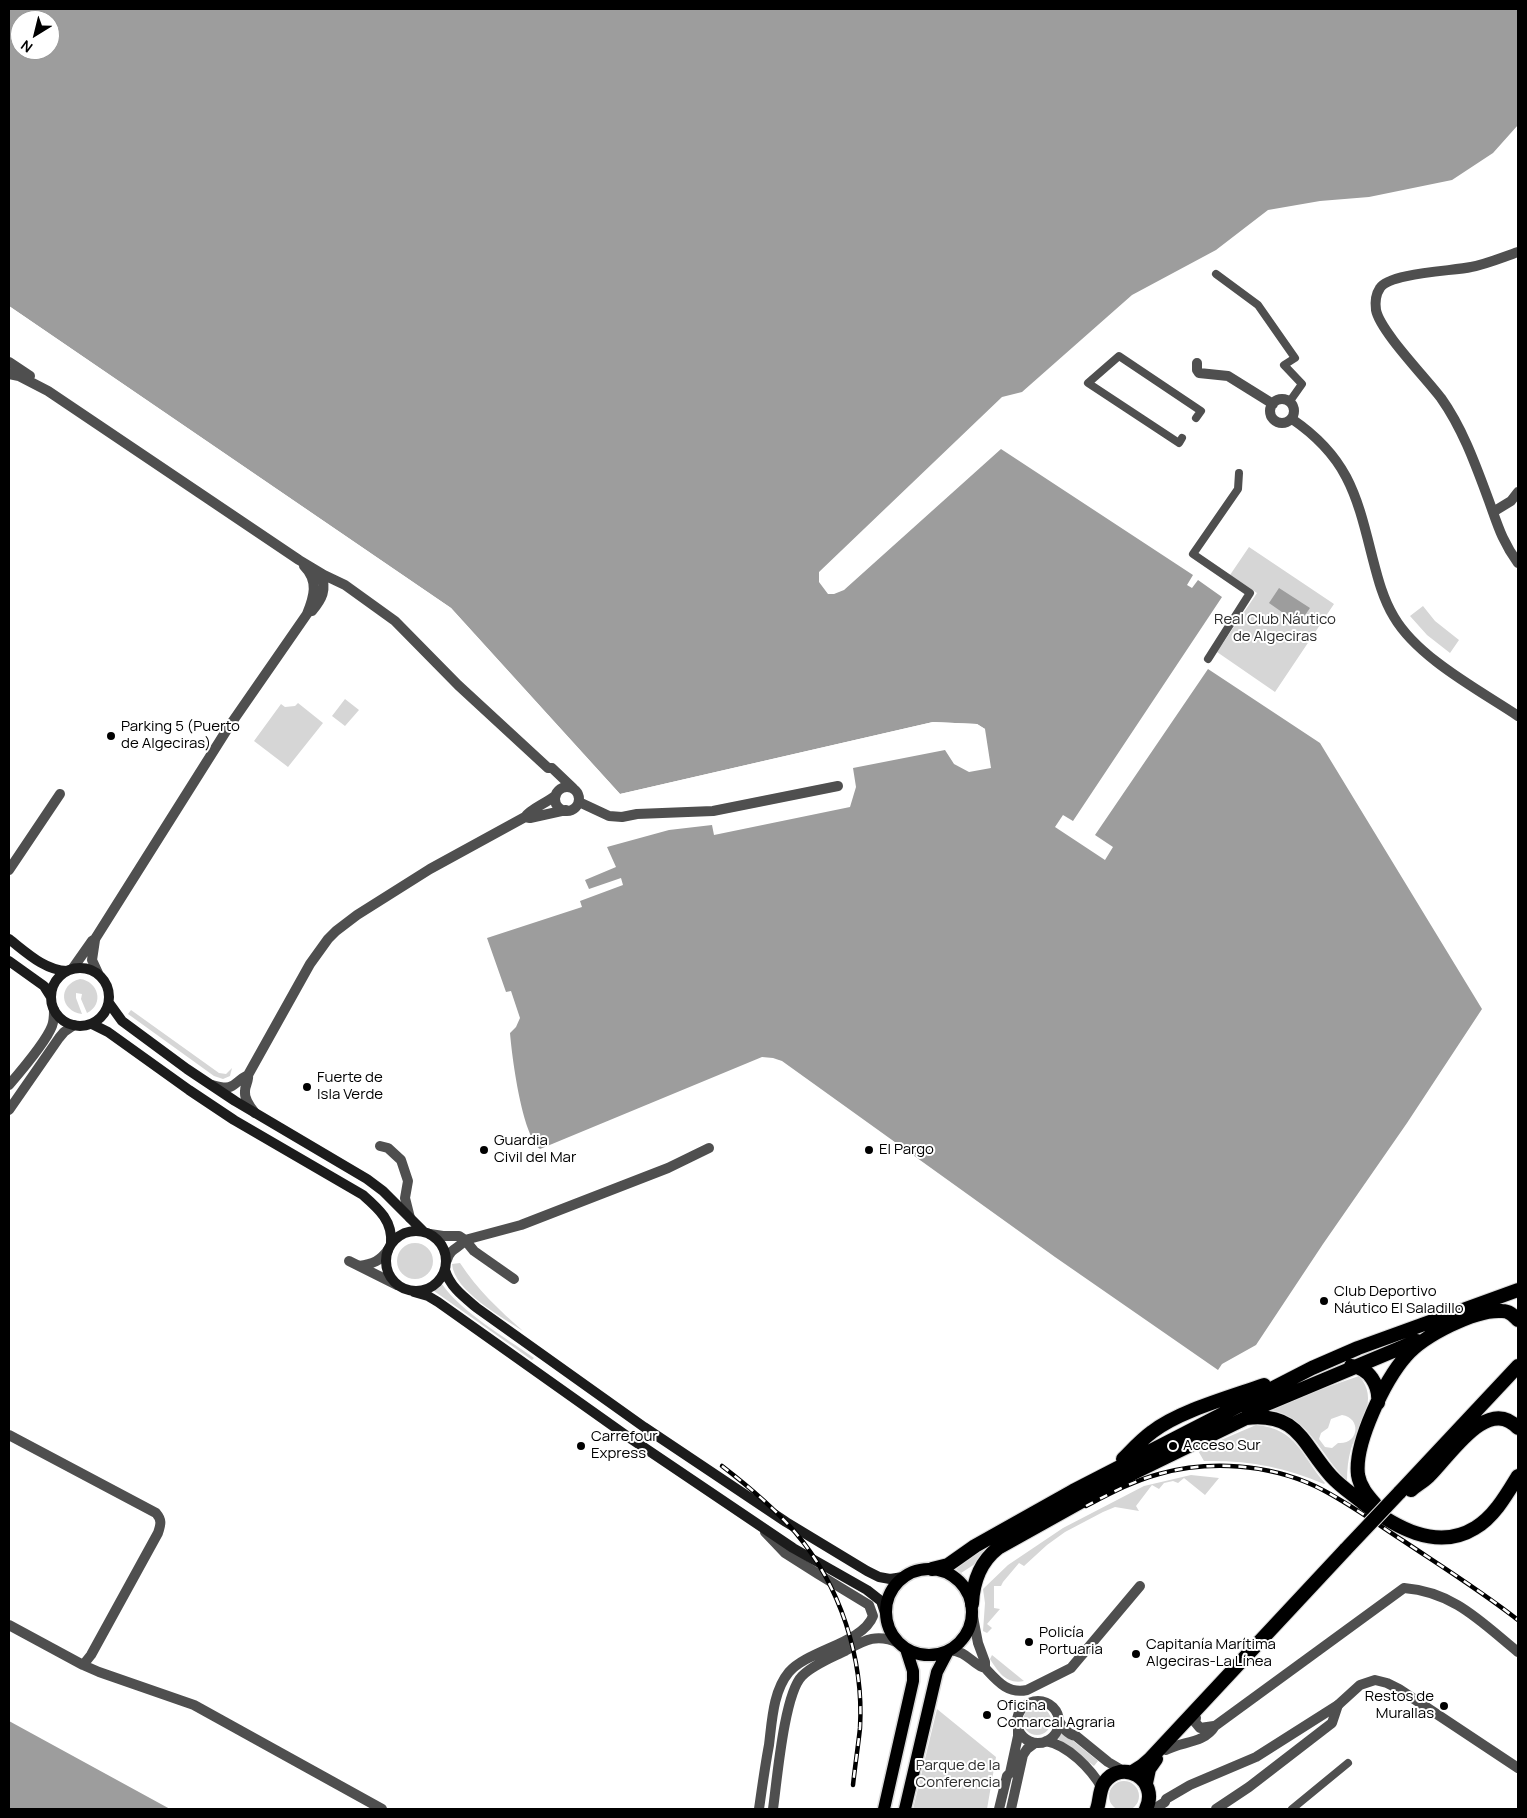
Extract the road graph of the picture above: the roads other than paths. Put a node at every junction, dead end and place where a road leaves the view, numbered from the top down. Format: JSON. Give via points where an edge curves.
{"nodes":[{"id":1,"x":1518,"y":252,"type":"edge"},
{"id":2,"x":1216,"y":274,"type":"dead end"},
{"id":3,"x":9,"y":362,"type":"edge"},
{"id":4,"x":1197,"y":363,"type":"dead end"},
{"id":5,"x":9,"y":374,"type":"edge"},
{"id":6,"x":48,"y":391,"type":"junction"},
{"id":7,"x":1290,"y":401,"type":"junction"},
{"id":8,"x":1273,"y":404,"type":"junction"},
{"id":9,"x":1196,"y":418,"type":"dead end"},
{"id":10,"x":1292,"y":419,"type":"junction"},
{"id":11,"x":1182,"y":438,"type":"dead end"},
{"id":12,"x":1239,"y":473,"type":"dead end"},
{"id":13,"x":1518,"y":492,"type":"edge"},
{"id":14,"x":1493,"y":512,"type":"junction"},
{"id":15,"x":299,"y":560,"type":"junction"},
{"id":16,"x":1518,"y":563,"type":"edge"},
{"id":17,"x":322,"y":574,"type":"junction"},
{"id":18,"x":322,"y":595,"type":"junction"},
{"id":19,"x":363,"y":598,"type":"junction"},
{"id":20,"x":307,"y":614,"type":"junction"},
{"id":21,"x":1208,"y":659,"type":"dead end"},
{"id":22,"x":1518,"y":716,"type":"edge"},
{"id":23,"x":548,"y":768,"type":"junction"},
{"id":24,"x":838,"y":786,"type":"dead end"},
{"id":25,"x":573,"y":788,"type":"junction"},
{"id":26,"x":60,"y":794,"type":"dead end"},
{"id":27,"x":556,"y":794,"type":"junction"},
{"id":28,"x":579,"y":802,"type":"junction"},
{"id":29,"x":566,"y":810,"type":"junction"},
{"id":30,"x":525,"y":817,"type":"junction"},
{"id":31,"x":9,"y":870,"type":"edge"},
{"id":32,"x":9,"y":939,"type":"edge"},
{"id":33,"x":96,"y":939,"type":"junction"},
{"id":34,"x":9,"y":961,"type":"edge"},
{"id":35,"x":70,"y":970,"type":"junction"},
{"id":36,"x":98,"y":974,"type":"junction"},
{"id":37,"x":51,"y":997,"type":"junction"},
{"id":38,"x":109,"y":1003,"type":"junction"},
{"id":39,"x":54,"y":1010,"type":"junction"},
{"id":40,"x":92,"y":1024,"type":"junction"},
{"id":41,"x":74,"y":1025,"type":"junction"},
{"id":42,"x":248,"y":1075,"type":"junction"},
{"id":43,"x":9,"y":1085,"type":"edge"},
{"id":44,"x":210,"y":1085,"type":"junction"},
{"id":45,"x":9,"y":1110,"type":"edge"},
{"id":46,"x":255,"y":1113,"type":"junction"},
{"id":47,"x":380,"y":1146,"type":"dead end"},
{"id":48,"x":709,"y":1148,"type":"dead end"},
{"id":49,"x":410,"y":1218,"type":"junction"},
{"id":50,"x":427,"y":1233,"type":"junction"},
{"id":51,"x":465,"y":1240,"type":"junction"},
{"id":52,"x":389,"y":1247,"type":"junction"},
{"id":53,"x":349,"y":1262,"type":"dead end"},
{"id":54,"x":446,"y":1265,"type":"junction"},
{"id":55,"x":360,"y":1266,"type":"junction"},
{"id":56,"x":514,"y":1280,"type":"dead end"},
{"id":57,"x":397,"y":1285,"type":"junction"},
{"id":58,"x":1518,"y":1290,"type":"edge"},
{"id":59,"x":414,"y":1292,"type":"junction"},
{"id":60,"x":1518,"y":1320,"type":"edge"},
{"id":61,"x":1442,"y":1330,"type":"junction"},
{"id":62,"x":1518,"y":1356,"type":"edge"},
{"id":63,"x":1357,"y":1366,"type":"junction"},
{"id":64,"x":1518,"y":1366,"type":"edge"},
{"id":65,"x":1312,"y":1368,"type":"junction"},
{"id":66,"x":1518,"y":1372,"type":"edge"},
{"id":67,"x":1261,"y":1395,"type":"junction"},
{"id":68,"x":1481,"y":1406,"type":"junction"},
{"id":69,"x":1199,"y":1408,"type":"junction"},
{"id":70,"x":1376,"y":1408,"type":"junction"},
{"id":71,"x":1246,"y":1418,"type":"junction"},
{"id":72,"x":1518,"y":1428,"type":"edge"},
{"id":73,"x":1186,"y":1432,"type":"junction"},
{"id":74,"x":9,"y":1435,"type":"edge"},
{"id":75,"x":1518,"y":1462,"type":"edge"},
{"id":76,"x":1109,"y":1472,"type":"junction"},
{"id":77,"x":1518,"y":1476,"type":"edge"},
{"id":78,"x":1400,"y":1495,"type":"junction"},
{"id":79,"x":756,"y":1522,"type":"junction"},
{"id":80,"x":1348,"y":1551,"type":"junction"},
{"id":81,"x":932,"y":1569,"type":"junction"},
{"id":82,"x":903,"y":1577,"type":"junction"},
{"id":83,"x":1140,"y":1586,"type":"dead end"},
{"id":84,"x":972,"y":1608,"type":"junction"},
{"id":85,"x":885,"y":1613,"type":"junction"},
{"id":86,"x":9,"y":1625,"type":"edge"},
{"id":87,"x":902,"y":1646,"type":"junction"},
{"id":88,"x":949,"y":1650,"type":"junction"},
{"id":89,"x":1518,"y":1652,"type":"edge"},
{"id":90,"x":83,"y":1665,"type":"junction"},
{"id":91,"x":985,"y":1668,"type":"junction"},
{"id":92,"x":1338,"y":1704,"type":"junction"},
{"id":93,"x":1196,"y":1718,"type":"junction"},
{"id":94,"x":1058,"y":1721,"type":"junction"},
{"id":95,"x":1214,"y":1726,"type":"junction"},
{"id":96,"x":1018,"y":1730,"type":"junction"},
{"id":97,"x":1040,"y":1742,"type":"junction"},
{"id":98,"x":1166,"y":1750,"type":"junction"},
{"id":99,"x":1348,"y":1763,"type":"dead end"},
{"id":100,"x":1518,"y":1768,"type":"edge"},
{"id":101,"x":1128,"y":1772,"type":"junction"},
{"id":102,"x":1147,"y":1787,"type":"junction"},
{"id":103,"x":1166,"y":1799,"type":"junction"},
{"id":104,"x":1100,"y":1802,"type":"edge"},
{"id":105,"x":382,"y":1809,"type":"edge"},
{"id":106,"x":759,"y":1809,"type":"edge"},
{"id":107,"x":773,"y":1809,"type":"edge"},
{"id":108,"x":884,"y":1809,"type":"edge"},
{"id":109,"x":905,"y":1809,"type":"edge"},
{"id":110,"x":999,"y":1809,"type":"edge"},
{"id":111,"x":1010,"y":1809,"type":"edge"},
{"id":112,"x":1146,"y":1809,"type":"edge"},
{"id":113,"x":1154,"y":1809,"type":"edge"},
{"id":114,"x":1216,"y":1809,"type":"edge"},
{"id":115,"x":1292,"y":1809,"type":"edge"}],
"edges":[{"from":1,"to":14,"type":"street","via":[[1472,267],[1400,277],[1382,285],[1375,302],[1384,327],[1452,416]]},
{"from":2,"to":7,"type":"street","via":[[1258,305],[1295,358],[1284,365],[1302,384]]},
{"from":3,"to":6,"type":"street","via":[[38,380]]},
{"from":4,"to":8,"type":"street","via":[[1199,373],[1228,376]]},
{"from":5,"to":6,"type":"street"},
{"from":6,"to":15,"type":"street"},
{"from":7,"to":8,"type":"street","via":[[1279,400]]},
{"from":7,"to":10,"type":"street","via":[[1295,411]]},
{"from":8,"to":10,"type":"street","via":[[1270,412],[1273,420],[1284,424]]},
{"from":9,"to":11,"type":"street","via":[[1201,410],[1119,356],[1088,383],[1179,444]]},
{"from":10,"to":22,"type":"street","via":[[1330,452],[1351,484],[1378,579],[1395,619],[1427,654]]},
{"from":12,"to":21,"type":"street","via":[[1238,489],[1193,554],[1250,593]]},
{"from":13,"to":14,"type":"street","via":[[1511,501]]},
{"from":14,"to":16,"type":"street","via":[[1501,536]]},
{"from":15,"to":17,"type":"street"},
{"from":15,"to":20,"type":"street","via":[[315,586]]},
{"from":17,"to":18,"type":"street","via":[[325,586]]},
{"from":17,"to":19,"type":"street","via":[[345,584]]},
{"from":18,"to":19,"type":"street","via":[[337,587],[346,588]]},
{"from":18,"to":20,"type":"street"},
{"from":19,"to":23,"type":"street","via":[[395,621],[458,685]]},
{"from":20,"to":33,"type":"street","via":[[228,728]]},
{"from":23,"to":25,"type":"street"},
{"from":23,"to":27,"type":"street"},
{"from":24,"to":28,"type":"street","via":[[713,811],[622,817],[609,816]]},
{"from":25,"to":27,"type":"street","via":[[565,787]]},
{"from":25,"to":28,"type":"street"},
{"from":26,"to":31,"type":"street"},
{"from":27,"to":29,"type":"street","via":[[558,807]]},
{"from":27,"to":30,"type":"street"},
{"from":28,"to":29,"type":"street","via":[[574,809]]},
{"from":29,"to":30,"type":"street"},
{"from":30,"to":42,"type":"street","via":[[430,869],[336,931],[310,964]]},
{"from":32,"to":35,"type":"main road","via":[[45,966],[59,971]]},
{"from":33,"to":35,"type":"street"},
{"from":33,"to":36,"type":"street","via":[[92,960]]},
{"from":34,"to":37,"type":"main road","via":[[44,986]]},
{"from":35,"to":36,"type":"main road","via":[[86,968]]},
{"from":35,"to":37,"type":"main road","via":[[57,979]]},
{"from":36,"to":38,"type":"main road","via":[[108,990]]},
{"from":37,"to":39,"type":"main road"},
{"from":38,"to":40,"type":"main road"},
{"from":38,"to":44,"type":"main road","via":[[131,1029]]},
{"from":39,"to":41,"type":"main road","via":[[62,1020]]},
{"from":39,"to":43,"type":"street","via":[[52,1026]]},
{"from":40,"to":41,"type":"main road"},
{"from":40,"to":52,"type":"main road","via":[[234,1120],[363,1195],[385,1216],[391,1230]]},
{"from":41,"to":45,"type":"street","via":[[59,1038]]},
{"from":42,"to":44,"type":"street","via":[[227,1088]]},
{"from":42,"to":46,"type":"street","via":[[245,1098]]},
{"from":44,"to":46,"type":"main road"},
{"from":46,"to":49,"type":"main road","via":[[367,1179]]},
{"from":47,"to":49,"type":"street","via":[[388,1148],[401,1160],[408,1181],[405,1198]]},
{"from":48,"to":51,"type":"street","via":[[668,1168],[522,1226]]},
{"from":49,"to":50,"type":"main road"},
{"from":50,"to":51,"type":"street","via":[[459,1236]]},
{"from":50,"to":52,"type":"main road","via":[[405,1233]]},
{"from":50,"to":54,"type":"main road","via":[[440,1242]]},
{"from":51,"to":54,"type":"street","via":[[453,1249]]},
{"from":51,"to":56,"type":"street","via":[[474,1251]]},
{"from":52,"to":55,"type":"street","via":[[377,1261]]},
{"from":52,"to":57,"type":"main road","via":[[386,1269]]},
{"from":53,"to":55,"type":"street"},
{"from":54,"to":59,"type":"main road","via":[[442,1278],[432,1287]]},
{"from":54,"to":82,"type":"main road","via":[[448,1279],[477,1308],[652,1432],[851,1562],[880,1577]]},
{"from":55,"to":57,"type":"street"},
{"from":57,"to":59,"type":"main road"},
{"from":58,"to":65,"type":"highway"},
{"from":59,"to":79,"type":"main road","via":[[438,1302]]},
{"from":60,"to":61,"type":"highway","via":[[1503,1311],[1493,1311]]},
{"from":61,"to":63,"type":"highway"},
{"from":61,"to":70,"type":"highway","via":[[1407,1355],[1390,1378]]},
{"from":62,"to":68,"type":"highway","via":[[1491,1388]]},
{"from":63,"to":67,"type":"highway","via":[[1327,1366]]},
{"from":63,"to":70,"type":"highway","via":[[1365,1370],[1376,1384],[1379,1396]]},
{"from":63,"to":71,"type":"highway","via":[[1252,1411]]},
{"from":64,"to":68,"type":"highway"},
{"from":65,"to":67,"type":"highway"},
{"from":65,"to":69,"type":"highway"},
{"from":66,"to":78,"type":"highway"},
{"from":67,"to":73,"type":"highway"},
{"from":68,"to":78,"type":"highway"},
{"from":69,"to":73,"type":"highway"},
{"from":69,"to":76,"type":"highway","via":[[1152,1431]]},
{"from":70,"to":75,"type":"highway","via":[[1358,1455],[1358,1476],[1364,1492],[1375,1504],[1407,1524],[1436,1530],[1468,1525],[1491,1504]]},
{"from":71,"to":77,"type":"highway","via":[[1267,1417],[1289,1425],[1341,1486],[1382,1517],[1424,1536],[1450,1537],[1476,1527],[1496,1509]]},
{"from":71,"to":84,"type":"highway","via":[[1126,1476],[998,1548],[986,1559],[975,1579]]},
{"from":72,"to":78,"type":"highway","via":[[1513,1422],[1499,1417],[1483,1423],[1470,1432],[1428,1477]]},
{"from":73,"to":76,"type":"highway"},
{"from":74,"to":90,"type":"street","via":[[160,1518],[158,1533]]},
{"from":76,"to":81,"type":"highway","via":[[975,1546],[948,1565]]},
{"from":78,"to":80,"type":"highway","bridge":true},
{"from":79,"to":85,"type":"main road","via":[[793,1548],[867,1590],[881,1601]]},
{"from":79,"to":106,"type":"street","via":[[785,1552],[869,1605],[873,1616],[866,1628],[799,1664],[784,1681],[775,1704]]},
{"from":80,"to":93,"type":"highway"},
{"from":80,"to":101,"type":"highway","via":[[1150,1759]]},
{"from":81,"to":82,"type":"main road","via":[[916,1570]]},
{"from":81,"to":84,"type":"main road","via":[[947,1573],[960,1582]]},
{"from":82,"to":85,"type":"main road","via":[[892,1589]]},
{"from":83,"to":91,"type":"street","via":[[1065,1672],[1019,1692],[1000,1684]]},
{"from":84,"to":88,"type":"main road","via":[[966,1634]]},
{"from":84,"to":91,"type":"street"},
{"from":85,"to":87,"type":"main road","via":[[889,1629]]},
{"from":86,"to":90,"type":"street"},
{"from":87,"to":88,"type":"main road","via":[[924,1655]]},
{"from":87,"to":107,"type":"street","via":[[883,1638],[869,1639],[810,1670],[797,1682],[788,1707]]},
{"from":87,"to":108,"type":"main road","via":[[913,1671],[913,1682]]},
{"from":88,"to":91,"type":"street","via":[[960,1652]]},
{"from":88,"to":109,"type":"main road","via":[[937,1672]]},
{"from":89,"to":95,"type":"street","via":[[1444,1596],[1404,1588]]},
{"from":90,"to":105,"type":"street","via":[[194,1705]]},
{"from":92,"to":100,"type":"street","via":[[1366,1682],[1387,1683]]},
{"from":92,"to":103,"type":"street","via":[[1256,1757]]},
{"from":92,"to":114,"type":"street","via":[[1332,1723]]},
{"from":93,"to":95,"type":"street","via":[[1200,1728]]},
{"from":93,"to":98,"type":"highway"},
{"from":94,"to":96,"type":"street","via":[[1050,1705],[1035,1701],[1025,1705],[1018,1714]]},
{"from":94,"to":97,"type":"street","via":[[1054,1735]]},
{"from":94,"to":101,"type":"street","via":[[1062,1728],[1115,1768]]},
{"from":95,"to":98,"type":"street","via":[[1198,1740]]},
{"from":96,"to":97,"type":"street","via":[[1025,1739]]},
{"from":96,"to":110,"type":"street"},
{"from":97,"to":104,"type":"street","via":[[1056,1743],[1090,1770]]},
{"from":97,"to":111,"type":"street","via":[[1023,1755]]},
{"from":98,"to":102,"type":"highway","via":[[1147,1773]]},
{"from":99,"to":115,"type":"street"},
{"from":101,"to":102,"type":"highway","via":[[1142,1778]]},
{"from":101,"to":104,"type":"highway","via":[[1113,1775],[1104,1782]]},
{"from":102,"to":103,"type":"street"},
{"from":102,"to":112,"type":"highway","via":[[1149,1802]]},
{"from":103,"to":113,"type":"street"}]}
